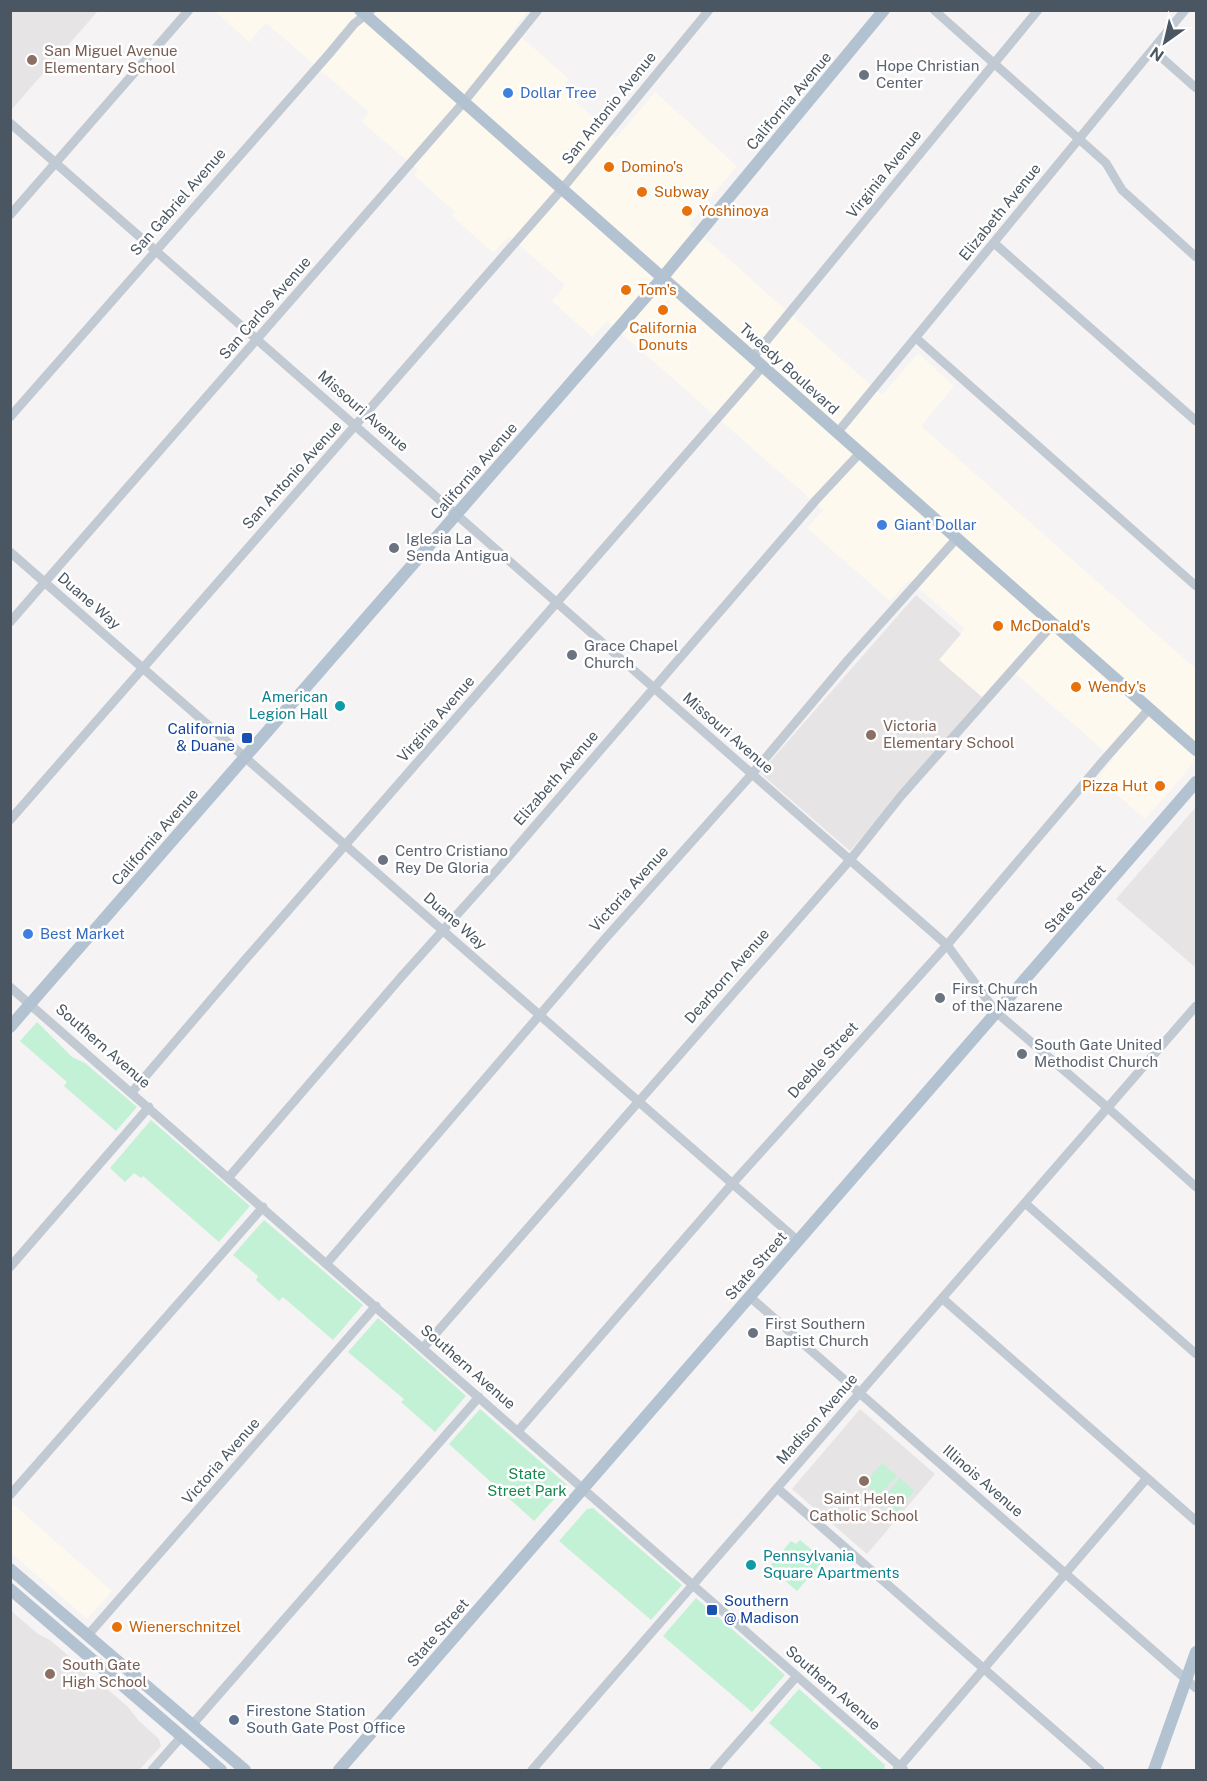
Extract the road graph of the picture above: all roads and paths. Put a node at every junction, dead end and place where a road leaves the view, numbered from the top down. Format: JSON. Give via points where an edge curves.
{"nodes":[{"id":1,"x":189,"y":10,"type":"edge"},
{"id":2,"x":538,"y":10,"type":"edge"},
{"id":3,"x":709,"y":10,"type":"edge"},
{"id":4,"x":884,"y":10,"type":"edge"},
{"id":5,"x":934,"y":10,"type":"edge"},
{"id":6,"x":1038,"y":10,"type":"edge"},
{"id":7,"x":1185,"y":10,"type":"edge"},
{"id":8,"x":366,"y":12,"type":"edge"},
{"id":9,"x":1153,"y":50,"type":"junction"},
{"id":10,"x":994,"y":64,"type":"junction"},
{"id":11,"x":1197,"y":88,"type":"edge"},
{"id":12,"x":463,"y":103,"type":"junction"},
{"id":13,"x":10,"y":123,"type":"edge"},
{"id":14,"x":1079,"y":140,"type":"junction"},
{"id":15,"x":56,"y":162,"type":"junction"},
{"id":16,"x":562,"y":189,"type":"junction"},
{"id":17,"x":10,"y":215,"type":"edge"},
{"id":18,"x":994,"y":243,"type":"junction"},
{"id":19,"x":156,"y":250,"type":"junction"},
{"id":20,"x":1197,"y":256,"type":"edge"},
{"id":21,"x":663,"y":277,"type":"junction"},
{"id":22,"x":916,"y":338,"type":"junction"},
{"id":23,"x":257,"y":340,"type":"junction"},
{"id":24,"x":753,"y":357,"type":"junction"},
{"id":25,"x":763,"y":366,"type":"junction"},
{"id":26,"x":10,"y":417,"type":"edge"},
{"id":27,"x":1197,"y":421,"type":"edge"},
{"id":28,"x":357,"y":425,"type":"junction"},
{"id":29,"x":837,"y":433,"type":"junction"},
{"id":30,"x":860,"y":453,"type":"junction"},
{"id":31,"x":456,"y":514,"type":"junction"},
{"id":32,"x":957,"y":538,"type":"junction"},
{"id":33,"x":10,"y":552,"type":"edge"},
{"id":34,"x":45,"y":582,"type":"junction"},
{"id":35,"x":1197,"y":586,"type":"edge"},
{"id":36,"x":557,"y":603,"type":"junction"},
{"id":37,"x":10,"y":622,"type":"edge"},
{"id":38,"x":1053,"y":624,"type":"junction"},
{"id":39,"x":143,"y":668,"type":"junction"},
{"id":40,"x":653,"y":688,"type":"junction"},
{"id":41,"x":1150,"y":708,"type":"junction"},
{"id":42,"x":1197,"y":750,"type":"edge"},
{"id":43,"x":245,"y":757,"type":"junction"},
{"id":44,"x":752,"y":774,"type":"junction"},
{"id":45,"x":1197,"y":782,"type":"edge"},
{"id":46,"x":10,"y":820,"type":"edge"},
{"id":47,"x":345,"y":845,"type":"junction"},
{"id":48,"x":850,"y":860,"type":"junction"},
{"id":49,"x":444,"y":931,"type":"junction"},
{"id":50,"x":947,"y":945,"type":"junction"},
{"id":51,"x":10,"y":987,"type":"edge"},
{"id":52,"x":31,"y":1003,"type":"junction"},
{"id":53,"x":1197,"y":1006,"type":"edge"},
{"id":54,"x":996,"y":1012,"type":"junction"},
{"id":55,"x":539,"y":1015,"type":"junction"},
{"id":56,"x":1193,"y":1017,"type":"edge"},
{"id":57,"x":10,"y":1027,"type":"edge"},
{"id":58,"x":132,"y":1092,"type":"junction"},
{"id":59,"x":638,"y":1101,"type":"junction"},
{"id":60,"x":149,"y":1107,"type":"junction"},
{"id":61,"x":1108,"y":1108,"type":"junction"},
{"id":62,"x":229,"y":1177,"type":"junction"},
{"id":63,"x":732,"y":1184,"type":"junction"},
{"id":64,"x":1197,"y":1187,"type":"edge"},
{"id":65,"x":1025,"y":1203,"type":"junction"},
{"id":66,"x":263,"y":1207,"type":"junction"},
{"id":67,"x":798,"y":1241,"type":"junction"},
{"id":68,"x":327,"y":1263,"type":"junction"},
{"id":69,"x":10,"y":1267,"type":"edge"},
{"id":70,"x":750,"y":1297,"type":"junction"},
{"id":71,"x":943,"y":1299,"type":"junction"},
{"id":72,"x":376,"y":1306,"type":"junction"},
{"id":73,"x":423,"y":1348,"type":"junction"},
{"id":74,"x":1197,"y":1354,"type":"edge"},
{"id":75,"x":860,"y":1394,"type":"junction"},
{"id":76,"x":479,"y":1397,"type":"junction"},
{"id":77,"x":518,"y":1431,"type":"junction"},
{"id":78,"x":1147,"y":1478,"type":"junction"},
{"id":79,"x":777,"y":1488,"type":"junction"},
{"id":80,"x":583,"y":1489,"type":"junction"},
{"id":81,"x":10,"y":1495,"type":"edge"},
{"id":82,"x":1197,"y":1521,"type":"edge"},
{"id":83,"x":10,"y":1569,"type":"edge"},
{"id":84,"x":1065,"y":1573,"type":"junction"},
{"id":85,"x":693,"y":1585,"type":"junction"},
{"id":86,"x":10,"y":1589,"type":"edge"},
{"id":87,"x":88,"y":1635,"type":"junction"},
{"id":88,"x":1197,"y":1652,"type":"edge"},
{"id":89,"x":983,"y":1669,"type":"junction"},
{"id":90,"x":797,"y":1676,"type":"junction"},
{"id":91,"x":1192,"y":1684,"type":"edge"},
{"id":92,"x":192,"y":1725,"type":"junction"},
{"id":93,"x":182,"y":1736,"type":"junction"},
{"id":94,"x":901,"y":1769,"type":"edge"},
{"id":95,"x":152,"y":1770,"type":"edge"},
{"id":96,"x":221,"y":1770,"type":"edge"},
{"id":97,"x":245,"y":1770,"type":"edge"},
{"id":98,"x":339,"y":1770,"type":"edge"},
{"id":99,"x":532,"y":1770,"type":"edge"},
{"id":100,"x":714,"y":1770,"type":"edge"},
{"id":101,"x":1100,"y":1770,"type":"edge"},
{"id":102,"x":1154,"y":1770,"type":"edge"}],
"edges":[{"from":1,"to":15,"type":"street"},
{"from":2,"to":12,"type":"street","name":"San Carlos Avenue"},
{"from":3,"to":16,"type":"street","name":"San Antonio Avenue"},
{"from":4,"to":21,"type":"main road","name":"California Avenue"},
{"from":5,"to":10,"type":"street"},
{"from":6,"to":10,"type":"street","name":"Virginia Avenue"},
{"from":7,"to":9,"type":"street","name":"Elizabeth Avenue"},
{"from":8,"to":12,"type":"main road","name":"Tweedy Boulevard"},
{"from":8,"to":19,"type":"street","name":"San Gabriel Avenue"},
{"from":9,"to":11,"type":"street"},
{"from":9,"to":14,"type":"street","name":"Elizabeth Avenue"},
{"from":10,"to":14,"type":"street"},
{"from":10,"to":24,"type":"street","name":"Virginia Avenue"},
{"from":12,"to":16,"type":"main road","name":"Tweedy Boulevard"},
{"from":12,"to":23,"type":"street","name":"San Carlos Avenue"},
{"from":13,"to":15,"type":"street","name":"Missouri Avenue"},
{"from":14,"to":18,"type":"street","name":"Elizabeth Avenue"},
{"from":14,"to":20,"type":"street","via":[[1106,163],[1122,190]]},
{"from":15,"to":17,"type":"street"},
{"from":15,"to":19,"type":"street","name":"Missouri Avenue"},
{"from":16,"to":21,"type":"main road","name":"Tweedy Boulevard"},
{"from":16,"to":28,"type":"street","name":"San Antonio Avenue"},
{"from":18,"to":22,"type":"street","name":"Elizabeth Avenue"},
{"from":18,"to":27,"type":"street"},
{"from":19,"to":23,"type":"street","name":"Missouri Avenue"},
{"from":19,"to":26,"type":"street","name":"San Gabriel Avenue"},
{"from":21,"to":24,"type":"main road","name":"Tweedy Boulevard"},
{"from":21,"to":31,"type":"main road","name":"California Avenue"},
{"from":22,"to":29,"type":"street","name":"Elizabeth Avenue"},
{"from":22,"to":35,"type":"street"},
{"from":23,"to":28,"type":"street","name":"Missouri Avenue"},
{"from":23,"to":34,"type":"street","name":"San Carlos Avenue"},
{"from":24,"to":25,"type":"main road","name":"Tweedy Boulevard"},
{"from":25,"to":29,"type":"main road","name":"Tweedy Boulevard"},
{"from":25,"to":36,"type":"street","name":"Virginia Avenue"},
{"from":28,"to":31,"type":"street","name":"Missouri Avenue"},
{"from":28,"to":39,"type":"street","name":"San Antonio Avenue"},
{"from":29,"to":30,"type":"main road","name":"Tweedy Boulevard"},
{"from":30,"to":32,"type":"main road","name":"Tweedy Boulevard"},
{"from":30,"to":40,"type":"street","name":"Elizabeth Avenue"},
{"from":31,"to":36,"type":"street","name":"Missouri Avenue"},
{"from":31,"to":43,"type":"main road","name":"California Avenue"},
{"from":32,"to":38,"type":"main road","name":"Tweedy Boulevard"},
{"from":32,"to":44,"type":"street","name":"Victoria Avenue"},
{"from":33,"to":34,"type":"street","name":"Duane Way"},
{"from":34,"to":37,"type":"street","name":"San Carlos Avenue"},
{"from":34,"to":39,"type":"street","name":"Duane Way"},
{"from":36,"to":40,"type":"street","name":"Missouri Avenue"},
{"from":36,"to":47,"type":"street","name":"Virginia Avenue"},
{"from":38,"to":41,"type":"main road","name":"Tweedy Boulevard"},
{"from":38,"to":48,"type":"street","name":"Dearborn Avenue"},
{"from":39,"to":43,"type":"street","name":"Duane Way"},
{"from":39,"to":46,"type":"street","name":"San Antonio Avenue"},
{"from":40,"to":44,"type":"street","name":"Missouri Avenue"},
{"from":40,"to":49,"type":"street","name":"Elizabeth Avenue"},
{"from":41,"to":42,"type":"main road","name":"Tweedy Boulevard"},
{"from":41,"to":50,"type":"street","name":"Deeble Street"},
{"from":43,"to":47,"type":"street","name":"Duane Way"},
{"from":43,"to":52,"type":"main road","name":"California Avenue"},
{"from":44,"to":48,"type":"street","name":"Missouri Avenue"},
{"from":44,"to":55,"type":"street","name":"Victoria Avenue"},
{"from":45,"to":54,"type":"main road","name":"State Street"},
{"from":47,"to":49,"type":"street","name":"Duane Way"},
{"from":47,"to":58,"type":"street","name":"Virginia Avenue"},
{"from":48,"to":50,"type":"street","name":"Missouri Avenue"},
{"from":48,"to":59,"type":"street","name":"Dearborn Avenue"},
{"from":49,"to":55,"type":"street","name":"Duane Way"},
{"from":49,"to":62,"type":"street","name":"Elizabeth Avenue"},
{"from":50,"to":54,"type":"street","name":"Missouri Avenue"},
{"from":50,"to":63,"type":"street","name":"Deeble Street"},
{"from":51,"to":52,"type":"street","name":"Southern Avenue"},
{"from":52,"to":57,"type":"main road","name":"California Avenue"},
{"from":52,"to":58,"type":"street","name":"Southern Avenue"},
{"from":53,"to":56,"type":"street","name":"Madison Avenue"},
{"from":54,"to":61,"type":"street","name":"Missouri Avenue"},
{"from":54,"to":67,"type":"main road","name":"State Street"},
{"from":55,"to":59,"type":"street","name":"Duane Way"},
{"from":55,"to":68,"type":"street","name":"Victoria Avenue"},
{"from":56,"to":61,"type":"street","name":"Madison Avenue"},
{"from":58,"to":60,"type":"street","name":"Southern Avenue"},
{"from":59,"to":63,"type":"street","name":"Duane Way"},
{"from":59,"to":73,"type":"street","name":"Dearborn Avenue"},
{"from":60,"to":62,"type":"street","name":"Southern Avenue"},
{"from":60,"to":69,"type":"street"},
{"from":61,"to":64,"type":"street","name":"Missouri Avenue"},
{"from":61,"to":65,"type":"street","name":"Madison Avenue"},
{"from":62,"to":66,"type":"street","name":"Southern Avenue"},
{"from":63,"to":67,"type":"street","name":"Duane Way"},
{"from":63,"to":77,"type":"street","name":"Deeble Street"},
{"from":65,"to":71,"type":"street","name":"Madison Avenue"},
{"from":65,"to":74,"type":"street"},
{"from":66,"to":68,"type":"street","name":"Southern Avenue"},
{"from":66,"to":81,"type":"street"},
{"from":67,"to":70,"type":"main road","name":"State Street"},
{"from":68,"to":72,"type":"street","name":"Southern Avenue"},
{"from":70,"to":75,"type":"street","name":"Illinois Avenue"},
{"from":70,"to":80,"type":"main road","name":"State Street"},
{"from":71,"to":75,"type":"street","name":"Madison Avenue"},
{"from":71,"to":78,"type":"street"},
{"from":72,"to":73,"type":"street","name":"Southern Avenue"},
{"from":72,"to":87,"type":"street","name":"Victoria Avenue"},
{"from":73,"to":76,"type":"street","name":"Southern Avenue"},
{"from":75,"to":79,"type":"street","name":"Madison Avenue"},
{"from":75,"to":84,"type":"street","name":"Illinois Avenue"},
{"from":76,"to":77,"type":"street","name":"Southern Avenue"},
{"from":76,"to":92,"type":"street"},
{"from":77,"to":80,"type":"street","name":"Southern Avenue"},
{"from":78,"to":82,"type":"street"},
{"from":78,"to":84,"type":"street"},
{"from":79,"to":85,"type":"street","name":"Madison Avenue"},
{"from":79,"to":89,"type":"street"},
{"from":80,"to":85,"type":"street","name":"Southern Avenue"},
{"from":80,"to":98,"type":"main road","name":"State Street"},
{"from":83,"to":87,"type":"main road"},
{"from":84,"to":89,"type":"street"},
{"from":84,"to":91,"type":"street","name":"Illinois Avenue"},
{"from":85,"to":90,"type":"street","name":"Southern Avenue"},
{"from":85,"to":99,"type":"street","name":"Madison Avenue"},
{"from":86,"to":93,"type":"main road"},
{"from":87,"to":92,"type":"main road"},
{"from":88,"to":91,"type":"main road"},
{"from":89,"to":94,"type":"street"},
{"from":89,"to":101,"type":"street"},
{"from":90,"to":94,"type":"street","name":"Southern Avenue"},
{"from":90,"to":100,"type":"street"},
{"from":91,"to":102,"type":"main road"},
{"from":92,"to":97,"type":"main road"},
{"from":93,"to":95,"type":"street"},
{"from":93,"to":96,"type":"main road"}]}
